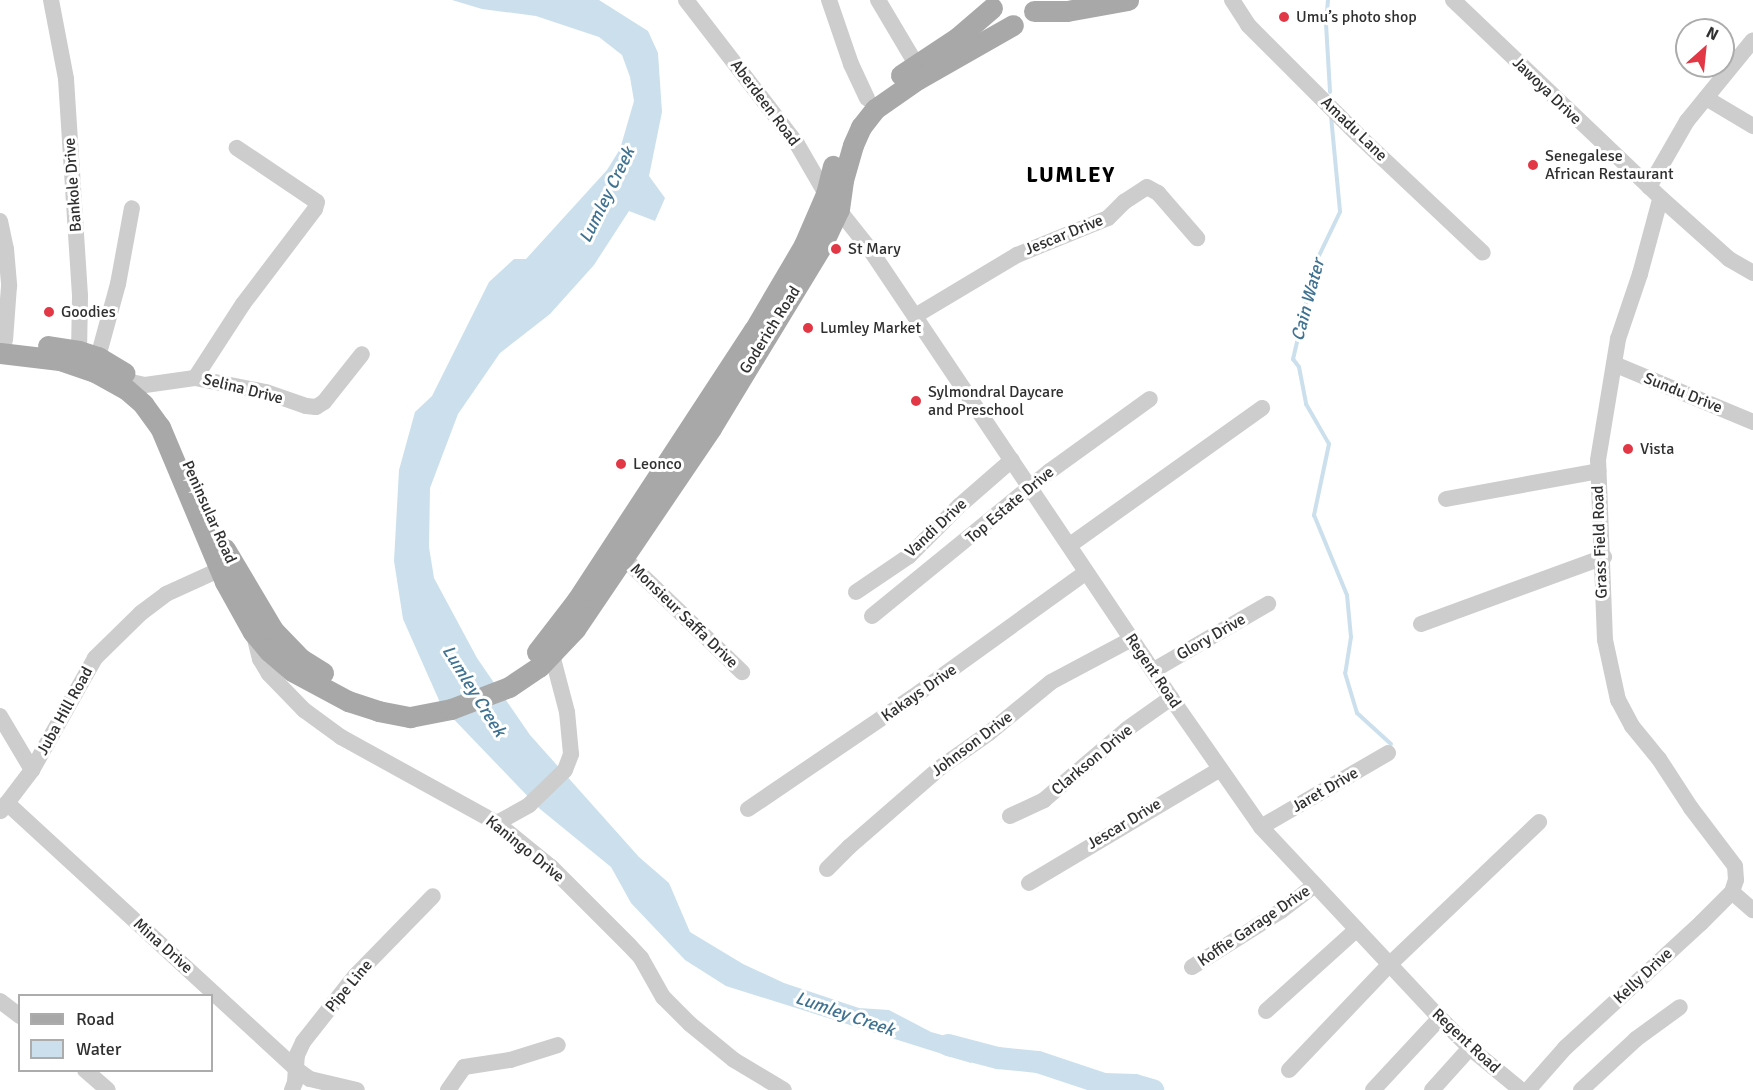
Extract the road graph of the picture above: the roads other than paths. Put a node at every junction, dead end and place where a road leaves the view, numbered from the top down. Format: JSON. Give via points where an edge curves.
{"nodes":[{"id":1,"x":51,"y":0,"type":"edge"},
{"id":2,"x":686,"y":0,"type":"edge"},
{"id":3,"x":829,"y":0,"type":"edge"},
{"id":4,"x":878,"y":0,"type":"edge"},
{"id":5,"x":1128,"y":0,"type":"edge"},
{"id":6,"x":1232,"y":0,"type":"edge"},
{"id":7,"x":1453,"y":0,"type":"edge"},
{"id":8,"x":991,"y":4,"type":"edge"},
{"id":9,"x":1035,"y":6,"type":"edge"},
{"id":10,"x":1013,"y":24,"type":"junction"},
{"id":11,"x":1753,"y":40,"type":"edge"},
{"id":12,"x":1748,"y":58,"type":"edge"},
{"id":13,"x":916,"y":64,"type":"junction"},
{"id":14,"x":867,"y":98,"type":"junction"},
{"id":15,"x":1706,"y":98,"type":"junction"},
{"id":16,"x":1753,"y":126,"type":"edge"},
{"id":17,"x":237,"y":148,"type":"dead end"},
{"id":18,"x":1649,"y":187,"type":"junction"},
{"id":19,"x":1660,"y":200,"type":"dead end"},
{"id":20,"x":832,"y":201,"type":"junction"},
{"id":21,"x":132,"y":208,"type":"dead end"},
{"id":22,"x":0,"y":220,"type":"edge"},
{"id":23,"x":1197,"y":238,"type":"dead end"},
{"id":24,"x":1483,"y":253,"type":"dead end"},
{"id":25,"x":1753,"y":273,"type":"edge"},
{"id":26,"x":915,"y":316,"type":"junction"},
{"id":27,"x":2,"y":345,"type":"edge"},
{"id":28,"x":89,"y":354,"type":"junction"},
{"id":29,"x":362,"y":354,"type":"dead end"},
{"id":30,"x":60,"y":360,"type":"junction"},
{"id":31,"x":1614,"y":364,"type":"junction"},
{"id":32,"x":195,"y":378,"type":"junction"},
{"id":33,"x":136,"y":383,"type":"junction"},
{"id":34,"x":1150,"y":399,"type":"dead end"},
{"id":35,"x":1262,"y":408,"type":"dead end"},
{"id":36,"x":1753,"y":423,"type":"edge"},
{"id":37,"x":1012,"y":460,"type":"junction"},
{"id":38,"x":1598,"y":471,"type":"junction"},
{"id":39,"x":1030,"y":487,"type":"junction"},
{"id":40,"x":1446,"y":498,"type":"dead end"},
{"id":41,"x":1070,"y":545,"type":"junction"},
{"id":42,"x":1604,"y":557,"type":"junction"},
{"id":43,"x":625,"y":559,"type":"junction"},
{"id":44,"x":226,"y":567,"type":"junction"},
{"id":45,"x":1086,"y":572,"type":"junction"},
{"id":46,"x":856,"y":592,"type":"dead end"},
{"id":47,"x":1268,"y":604,"type":"dead end"},
{"id":48,"x":872,"y":616,"type":"dead end"},
{"id":49,"x":1421,"y":624,"type":"dead end"},
{"id":50,"x":260,"y":627,"type":"junction"},
{"id":51,"x":1132,"y":639,"type":"junction"},
{"id":52,"x":541,"y":660,"type":"junction"},
{"id":53,"x":1154,"y":670,"type":"junction"},
{"id":54,"x":742,"y":672,"type":"dead end"},
{"id":55,"x":1171,"y":698,"type":"junction"},
{"id":56,"x":0,"y":716,"type":"edge"},
{"id":57,"x":1388,"y":753,"type":"dead end"},
{"id":58,"x":1220,"y":769,"type":"junction"},
{"id":59,"x":32,"y":770,"type":"junction"},
{"id":60,"x":4,"y":807,"type":"edge"},
{"id":61,"x":748,"y":809,"type":"dead end"},
{"id":62,"x":1010,"y":816,"type":"dead end"},
{"id":63,"x":497,"y":822,"type":"junction"},
{"id":64,"x":1539,"y":822,"type":"dead end"},
{"id":65,"x":1262,"y":827,"type":"junction"},
{"id":66,"x":827,"y":869,"type":"dead end"},
{"id":67,"x":1029,"y":883,"type":"dead end"},
{"id":68,"x":1315,"y":885,"type":"junction"},
{"id":69,"x":1732,"y":892,"type":"junction"},
{"id":70,"x":433,"y":896,"type":"dead end"},
{"id":71,"x":1753,"y":910,"type":"edge"},
{"id":72,"x":1357,"y":929,"type":"junction"},
{"id":73,"x":1390,"y":964,"type":"junction"},
{"id":74,"x":1192,"y":967,"type":"dead end"},
{"id":75,"x":212,"y":994,"type":"edge"},
{"id":76,"x":213,"y":995,"type":"edge"},
{"id":77,"x":0,"y":1001,"type":"edge"},
{"id":78,"x":1680,"y":1006,"type":"dead end"},
{"id":79,"x":1266,"y":1011,"type":"dead end"},
{"id":80,"x":18,"y":1014,"type":"edge"},
{"id":81,"x":1440,"y":1018,"type":"junction"},
{"id":82,"x":558,"y":1046,"type":"dead end"},
{"id":83,"x":1470,"y":1048,"type":"junction"},
{"id":84,"x":296,"y":1069,"type":"junction"},
{"id":85,"x":1289,"y":1070,"type":"dead end"},
{"id":86,"x":86,"y":1072,"type":"edge"},
{"id":87,"x":108,"y":1090,"type":"edge"},
{"id":88,"x":292,"y":1090,"type":"edge"},
{"id":89,"x":357,"y":1090,"type":"edge"},
{"id":90,"x":448,"y":1090,"type":"edge"},
{"id":91,"x":784,"y":1090,"type":"edge"},
{"id":92,"x":1373,"y":1090,"type":"edge"},
{"id":93,"x":1432,"y":1090,"type":"edge"},
{"id":94,"x":1521,"y":1090,"type":"edge"},
{"id":95,"x":1528,"y":1090,"type":"edge"},
{"id":96,"x":1581,"y":1090,"type":"edge"}],
"edges":[{"from":1,"to":28,"type":"street","name":"Bankole Drive","via":[[66,79],[80,296]]},
{"from":2,"to":20,"type":"street","name":"Aberdeen Road","via":[[797,144]]},
{"from":3,"to":14,"type":"street"},
{"from":4,"to":13,"type":"street"},
{"from":5,"to":9,"type":"main road","via":[[1067,11]]},
{"from":6,"to":24,"type":"street","name":"Amadu Lane","via":[[1248,25]]},
{"from":7,"to":18,"type":"street","name":"Jawoya Drive"},
{"from":8,"to":10,"type":"main road","via":[[998,16]]},
{"from":8,"to":13,"type":"main road","name":"Goderich Road","via":[[957,38]]},
{"from":9,"to":10,"type":"main road","name":"Goderich Road","via":[[1029,18]]},
{"from":10,"to":20,"type":"main road","name":"Goderich Road","via":[[875,109],[861,127]]},
{"from":11,"to":12,"type":"street"},
{"from":12,"to":15,"type":"street"},
{"from":13,"to":14,"type":"main road","name":"Goderich Road"},
{"from":14,"to":20,"type":"main road","name":"Goderich Road","via":[[849,120],[838,144]]},
{"from":15,"to":16,"type":"street"},
{"from":15,"to":18,"type":"street","via":[[1687,121]]},
{"from":17,"to":32,"type":"street","via":[[317,202]]},
{"from":18,"to":25,"type":"street","name":"Jawoya Drive","via":[[1729,259]]},
{"from":19,"to":31,"type":"street","name":"Grass Field Road"},
{"from":20,"to":26,"type":"street","name":"Regent Road"},
{"from":20,"to":43,"type":"main road","name":"Goderich Road","via":[[821,247]]},
{"from":20,"to":52,"type":"main road","name":"Goderich Road","via":[[743,347]]},
{"from":21,"to":28,"type":"street","via":[[118,284]]},
{"from":22,"to":27,"type":"street","via":[[9,286]]},
{"from":23,"to":26,"type":"street","name":"Jescar Drive","via":[[1158,193],[1147,187],[1108,218],[1017,255]]},
{"from":26,"to":37,"type":"street","name":"Regent Road"},
{"from":27,"to":28,"type":"main road","name":"Peninsular Road"},
{"from":27,"to":30,"type":"main road","name":"Peninsular Road"},
{"from":28,"to":30,"type":"street"},
{"from":28,"to":33,"type":"main road","name":"Peninsular Road","via":[[122,370]]},
{"from":29,"to":32,"type":"street","name":"Selina Drive","via":[[324,402],[316,406]]},
{"from":30,"to":44,"type":"main road","name":"Peninsular Road","via":[[115,382],[143,404],[160,428]]},
{"from":31,"to":36,"type":"street","name":"Sundu Drive"},
{"from":31,"to":38,"type":"street","name":"Grass Field Road"},
{"from":32,"to":33,"type":"street","name":"Selina Drive"},
{"from":33,"to":44,"type":"main road","name":"Peninsular Road","via":[[169,422]]},
{"from":34,"to":39,"type":"street","name":"Top Estate Drive"},
{"from":35,"to":41,"type":"street"},
{"from":37,"to":39,"type":"street","name":"Regent Road"},
{"from":37,"to":46,"type":"street","name":"Vandi Drive","via":[[909,556]]},
{"from":38,"to":40,"type":"street"},
{"from":38,"to":42,"type":"street","name":"Grass Field Road"},
{"from":39,"to":41,"type":"street","name":"Regent Road"},
{"from":39,"to":48,"type":"street","name":"Top Estate Drive"},
{"from":41,"to":45,"type":"street","name":"Regent Road"},
{"from":42,"to":49,"type":"street"},
{"from":42,"to":69,"type":"street","name":"Grass Field Road","via":[[1605,640],[1618,700],[1632,726],[1735,866]]},
{"from":43,"to":52,"type":"main road","name":"Goderich Road","via":[[575,629]]},
{"from":43,"to":54,"type":"street","name":"Monsieur Saffa Drive"},
{"from":44,"to":50,"type":"main road","name":"Peninsular Road"},
{"from":44,"to":59,"type":"street","name":"Juba Hill Road","via":[[166,594],[95,658]]},
{"from":45,"to":51,"type":"street","name":"Regent Road"},
{"from":45,"to":61,"type":"street","name":"Kakays Drive"},
{"from":47,"to":53,"type":"street","name":"Glory Drive"},
{"from":50,"to":52,"type":"main road","name":"Peninsular Road","via":[[269,651],[292,671],[378,711],[411,711],[482,699],[509,687]]},
{"from":50,"to":63,"type":"street","name":"Kaningo Drive","via":[[260,659],[304,710],[341,737]]},
{"from":51,"to":53,"type":"street","name":"Regent Road"},
{"from":51,"to":66,"type":"street","name":"Johnson Drive","via":[[1051,682],[941,767]]},
{"from":52,"to":63,"type":"street","via":[[567,712],[571,754],[565,770],[529,805]]},
{"from":53,"to":55,"type":"street","name":"Regent Road"},
{"from":55,"to":58,"type":"street","name":"Regent Road"},
{"from":55,"to":62,"type":"street","name":"Clarkson Drive","via":[[1127,729],[1044,800]]},
{"from":56,"to":59,"type":"street"},
{"from":57,"to":65,"type":"street","name":"Jaret Drive"},
{"from":58,"to":65,"type":"street","name":"Regent Road"},
{"from":58,"to":67,"type":"street","name":"Jescar Drive"},
{"from":59,"to":60,"type":"street","name":"Juba Hill Road"},
{"from":60,"to":75,"type":"street","name":"Mina Drive"},
{"from":63,"to":91,"type":"street","name":"Kaningo Drive","via":[[551,867],[629,945],[663,997],[690,1024],[734,1060]]},
{"from":64,"to":73,"type":"street"},
{"from":65,"to":68,"type":"street","name":"Regent Road"},
{"from":68,"to":72,"type":"street","name":"Regent Road"},
{"from":68,"to":74,"type":"street","name":"Koffie Garage Drive"},
{"from":69,"to":71,"type":"street"},
{"from":69,"to":95,"type":"street","name":"Kelly Drive","via":[[1565,1048]]},
{"from":70,"to":84,"type":"street","name":"Pipe Line","via":[[343,992],[303,1042]]},
{"from":72,"to":73,"type":"street","name":"Regent Road"},
{"from":72,"to":79,"type":"street"},
{"from":73,"to":81,"type":"street","name":"Regent Road"},
{"from":73,"to":85,"type":"street"},
{"from":76,"to":84,"type":"street","name":"Mina Drive"},
{"from":77,"to":80,"type":"street"},
{"from":78,"to":96,"type":"street","via":[[1636,1039]]},
{"from":81,"to":83,"type":"street","name":"Regent Road"},
{"from":81,"to":92,"type":"street"},
{"from":82,"to":90,"type":"street","via":[[510,1060],[464,1067]]},
{"from":83,"to":93,"type":"street"},
{"from":83,"to":94,"type":"street","name":"Regent Road"},
{"from":84,"to":88,"type":"street","name":"Pipe Line"},
{"from":84,"to":89,"type":"street","name":"Mina Drive","via":[[310,1079]]},
{"from":86,"to":87,"type":"street"}]}
